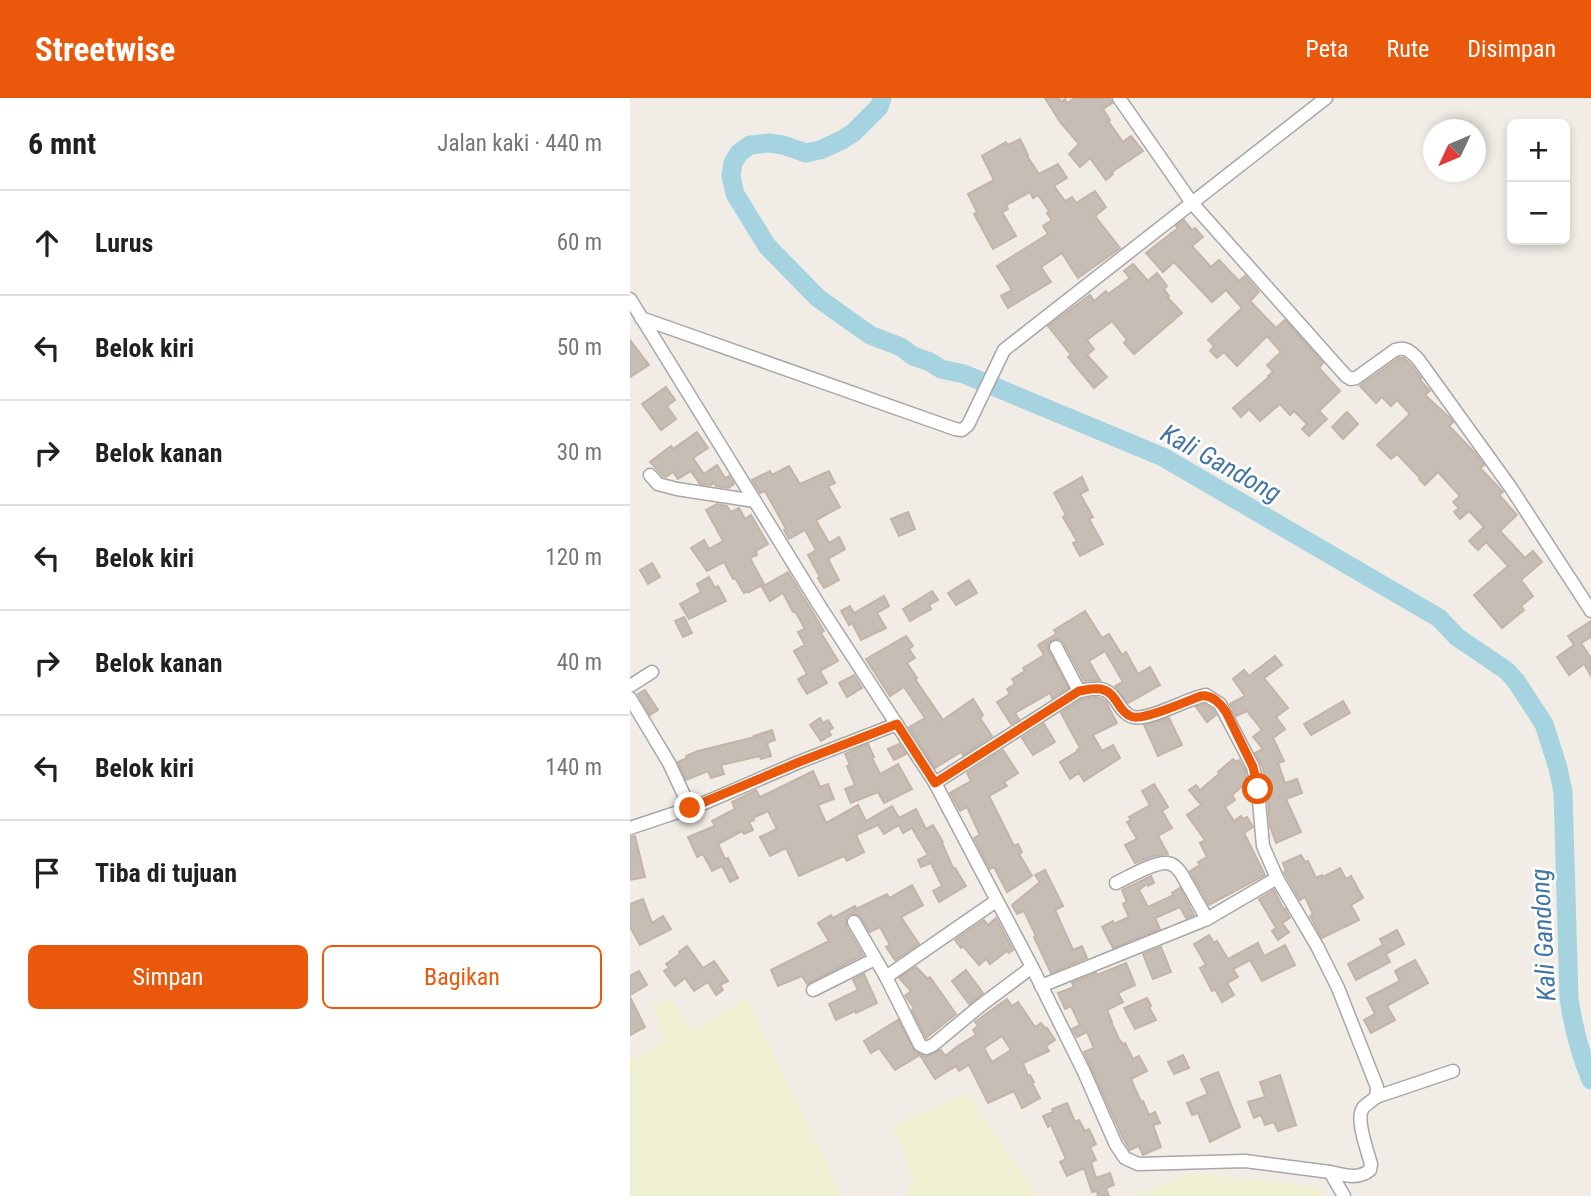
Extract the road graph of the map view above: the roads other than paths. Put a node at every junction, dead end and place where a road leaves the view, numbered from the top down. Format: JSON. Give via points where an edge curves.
{"nodes":[{"id":1,"x":1119,"y":98,"type":"edge"},
{"id":2,"x":1326,"y":98,"type":"edge"},
{"id":3,"x":1192,"y":203,"type":"junction"},
{"id":4,"x":630,"y":299,"type":"edge"},
{"id":5,"x":641,"y":317,"type":"junction"},
{"id":6,"x":650,"y":475,"type":"dead end"},
{"id":7,"x":755,"y":501,"type":"junction"},
{"id":8,"x":1591,"y":611,"type":"edge"},
{"id":9,"x":1056,"y":648,"type":"dead end"},
{"id":10,"x":652,"y":673,"type":"dead end"},
{"id":11,"x":630,"y":686,"type":"edge"},
{"id":12,"x":1079,"y":691,"type":"junction"},
{"id":13,"x":630,"y":698,"type":"edge"},
{"id":14,"x":897,"y":724,"type":"junction"},
{"id":15,"x":935,"y":783,"type":"junction"},
{"id":16,"x":690,"y":808,"type":"junction"},
{"id":17,"x":630,"y":828,"type":"edge"},
{"id":18,"x":1277,"y":878,"type":"junction"},
{"id":19,"x":1116,"y":883,"type":"dead end"},
{"id":20,"x":996,"y":901,"type":"junction"},
{"id":21,"x":1207,"y":919,"type":"junction"},
{"id":22,"x":853,"y":922,"type":"dead end"},
{"id":23,"x":875,"y":959,"type":"junction"},
{"id":24,"x":1032,"y":967,"type":"junction"},
{"id":25,"x":886,"y":977,"type":"junction"},
{"id":26,"x":1041,"y":986,"type":"junction"},
{"id":27,"x":813,"y":990,"type":"dead end"},
{"id":28,"x":1453,"y":1071,"type":"dead end"},
{"id":29,"x":1376,"y":1097,"type":"junction"},
{"id":30,"x":1330,"y":1171,"type":"junction"},
{"id":31,"x":1344,"y":1196,"type":"edge"}],
"edges":[{"from":1,"to":3,"type":"street"},
{"from":2,"to":3,"type":"street"},
{"from":3,"to":5,"type":"street","via":[[1004,351],[972,417],[960,430]]},
{"from":3,"to":8,"type":"street","via":[[1346,376],[1356,378],[1400,348],[1410,350],[1511,488]]},
{"from":4,"to":5,"type":"street"},
{"from":5,"to":7,"type":"street"},
{"from":6,"to":7,"type":"street","via":[[658,484],[677,489]]},
{"from":7,"to":14,"type":"street"},
{"from":9,"to":12,"type":"street"},
{"from":10,"to":11,"type":"street"},
{"from":12,"to":15,"type":"street"},
{"from":12,"to":18,"type":"street","via":[[1105,691],[1126,714],[1139,718],[1206,695],[1220,704],[1253,767],[1263,846]]},
{"from":13,"to":16,"type":"street"},
{"from":14,"to":15,"type":"street"},
{"from":14,"to":16,"type":"street"},
{"from":15,"to":20,"type":"street"},
{"from":16,"to":17,"type":"street"},
{"from":18,"to":21,"type":"street"},
{"from":18,"to":29,"type":"street","via":[[1338,988],[1377,1087]]},
{"from":19,"to":21,"type":"street","via":[[1157,864],[1170,863],[1181,873]]},
{"from":20,"to":24,"type":"street"},
{"from":20,"to":25,"type":"street"},
{"from":21,"to":26,"type":"street"},
{"from":22,"to":23,"type":"street"},
{"from":23,"to":25,"type":"street"},
{"from":23,"to":27,"type":"street"},
{"from":24,"to":25,"type":"street","via":[[926,1048],[920,1045]]},
{"from":24,"to":26,"type":"street"},
{"from":26,"to":30,"type":"street","via":[[1116,1145],[1131,1162],[1245,1161]]},
{"from":28,"to":29,"type":"street"},
{"from":29,"to":30,"type":"street","via":[[1360,1115],[1370,1171],[1353,1177]]},
{"from":30,"to":31,"type":"street"}]}
